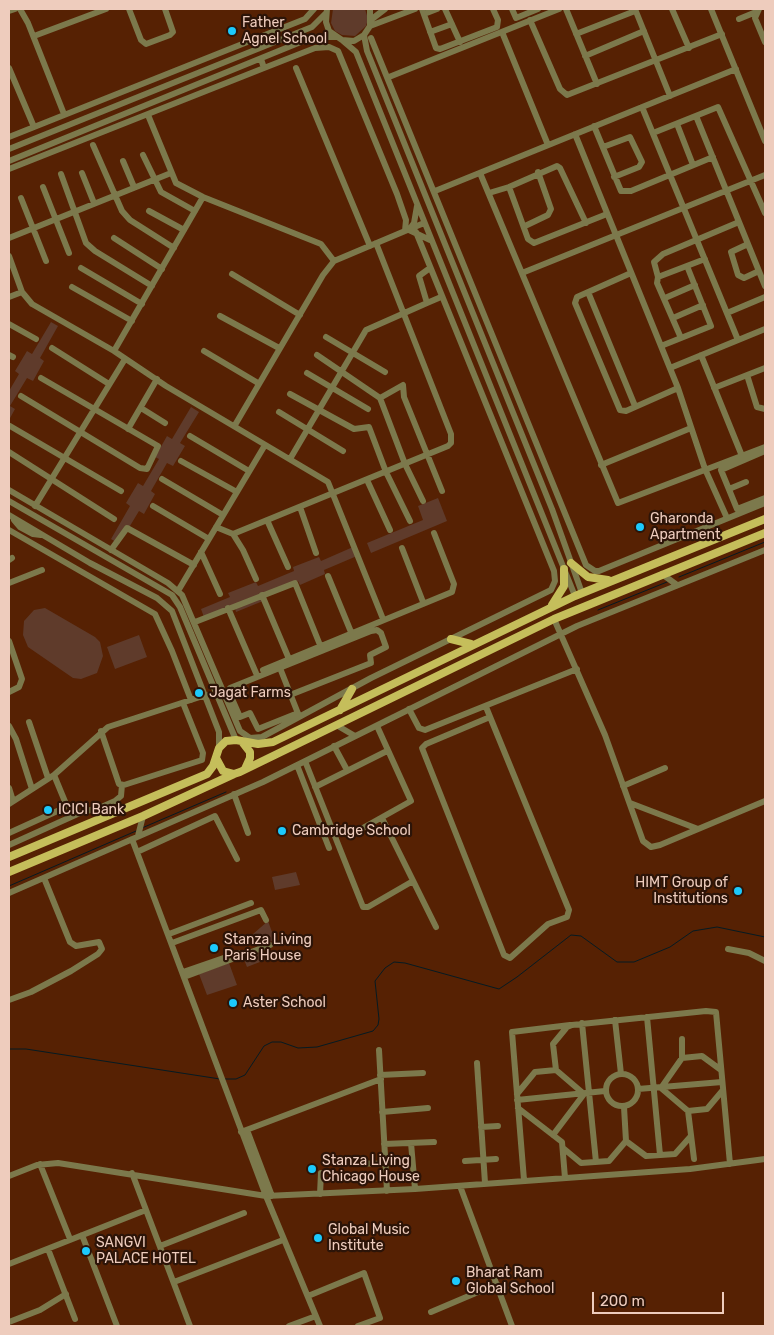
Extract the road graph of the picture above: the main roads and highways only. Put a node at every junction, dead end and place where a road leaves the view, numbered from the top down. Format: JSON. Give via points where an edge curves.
{"nodes":[{"id":1,"x":765,"y":519,"type":"edge"},
{"id":2,"x":765,"y":533,"type":"edge"},
{"id":3,"x":711,"y":541,"type":"junction"},
{"id":4,"x":707,"y":557,"type":"junction"},
{"id":5,"x":571,"y":563,"type":"road end"},
{"id":6,"x":564,"y":569,"type":"road end"},
{"id":7,"x":615,"y":580,"type":"junction"},
{"id":8,"x":549,"y":608,"type":"junction"},
{"id":9,"x":451,"y":639,"type":"road end"},
{"id":10,"x":472,"y":644,"type":"junction"},
{"id":11,"x":450,"y":654,"type":"junction"},
{"id":12,"x":450,"y":670,"type":"junction"},
{"id":13,"x":352,"y":689,"type":"road end"},
{"id":14,"x":340,"y":710,"type":"junction"},
{"id":15,"x":239,"y":741,"type":"junction"},
{"id":16,"x":217,"y":752,"type":"junction"},
{"id":17,"x":245,"y":769,"type":"junction"},
{"id":18,"x":234,"y":774,"type":"junction"},
{"id":19,"x":9,"y":857,"type":"edge"},
{"id":20,"x":9,"y":872,"type":"edge"}],
"edges":[{"from":1,"to":3,"type":"main road"},
{"from":2,"to":4,"type":"main road"},
{"from":3,"to":4,"type":"main road","via":[[721,541],[722,546]]},
{"from":3,"to":7,"type":"main road"},
{"from":4,"to":12,"type":"main road","via":[[554,619]]},
{"from":5,"to":7,"type":"main road","via":[[588,578]]},
{"from":6,"to":8,"type":"main road","via":[[562,592]]},
{"from":7,"to":8,"type":"main road"},
{"from":8,"to":10,"type":"main road"},
{"from":9,"to":10,"type":"main road"},
{"from":10,"to":11,"type":"main road"},
{"from":11,"to":12,"type":"main road","via":[[455,657],[444,662]]},
{"from":11,"to":14,"type":"main road"},
{"from":12,"to":17,"type":"main road"},
{"from":13,"to":14,"type":"main road"},
{"from":14,"to":15,"type":"main road","via":[[273,742]]},
{"from":15,"to":16,"type":"main road","via":[[226,741]]},
{"from":15,"to":17,"type":"main road","via":[[250,752]]},
{"from":16,"to":18,"type":"main road","via":[[219,767]]},
{"from":16,"to":19,"type":"main road","via":[[207,774]]},
{"from":17,"to":18,"type":"main road"},
{"from":18,"to":20,"type":"main road","via":[[143,818]]}]}
